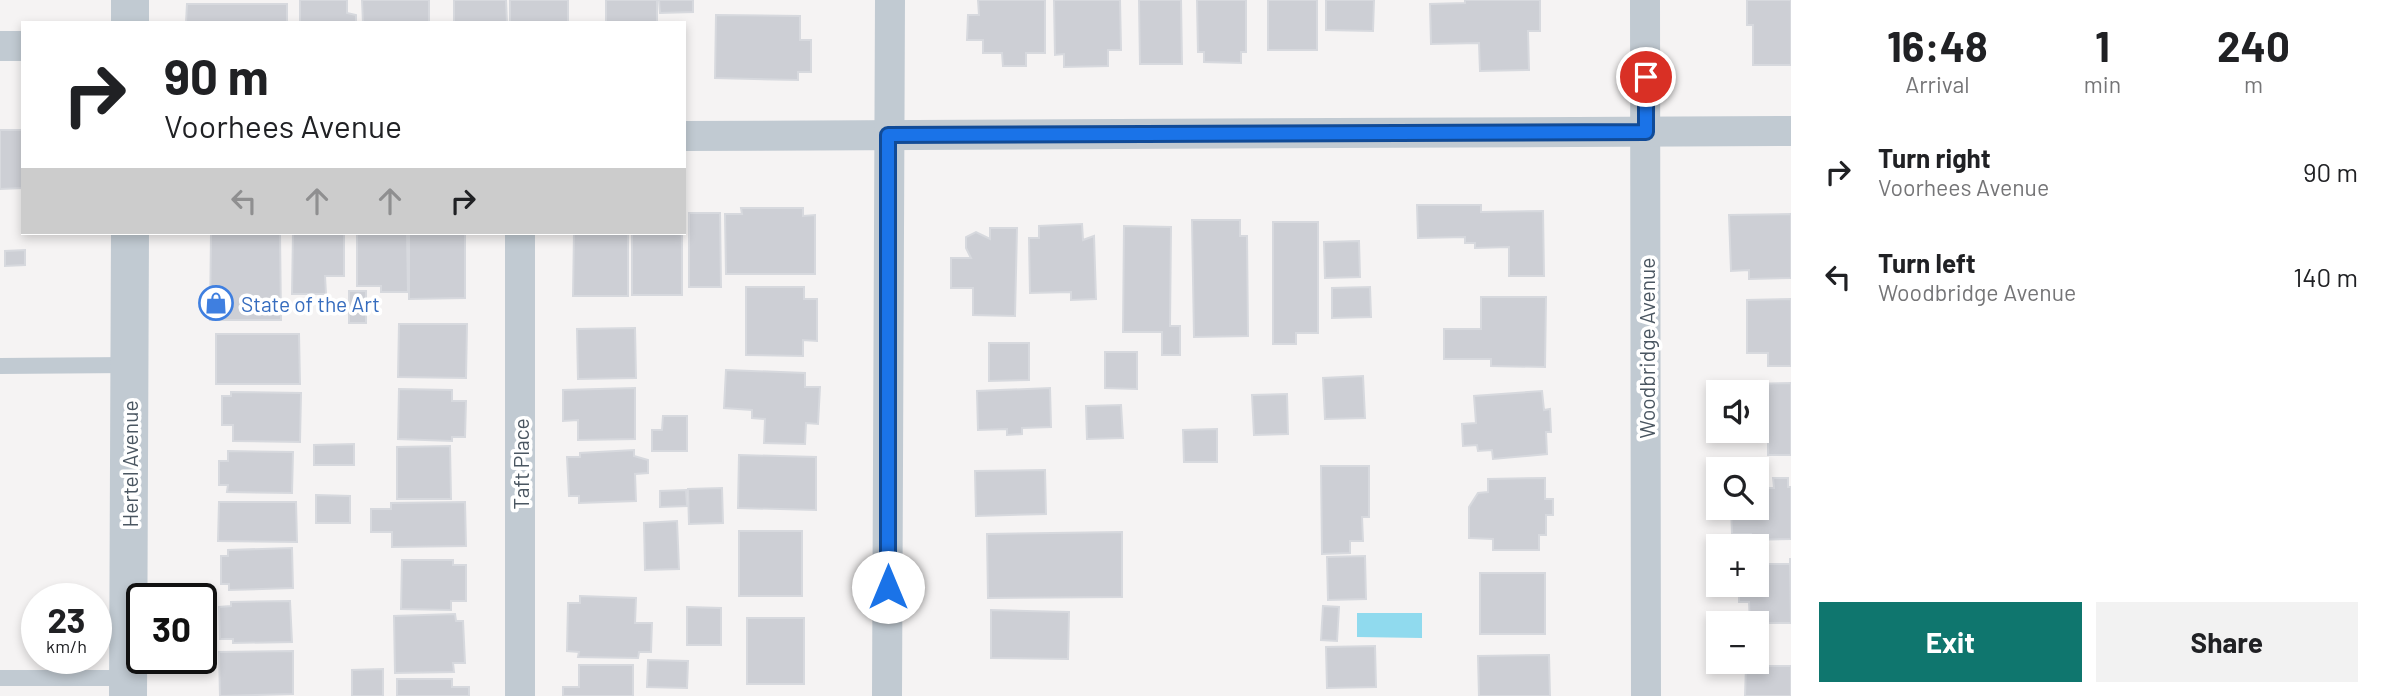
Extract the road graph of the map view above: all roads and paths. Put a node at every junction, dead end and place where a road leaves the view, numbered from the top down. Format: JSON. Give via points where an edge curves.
{"nodes":[{"id":1,"x":130,"y":0,"type":"edge"},
{"id":2,"x":890,"y":0,"type":"edge"},
{"id":3,"x":1645,"y":0,"type":"edge"},
{"id":4,"x":130,"y":21,"type":"edge"},
{"id":5,"x":0,"y":46,"type":"edge"},
{"id":6,"x":21,"y":46,"type":"edge"},
{"id":7,"x":1791,"y":131,"type":"edge"},
{"id":8,"x":1646,"y":132,"type":"junction"},
{"id":9,"x":888,"y":135,"type":"junction"},
{"id":10,"x":686,"y":136,"type":"edge"},
{"id":11,"x":130,"y":235,"type":"edge"},
{"id":12,"x":520,"y":235,"type":"edge"},
{"id":13,"x":129,"y":365,"type":"junction"},
{"id":14,"x":0,"y":366,"type":"edge"},
{"id":15,"x":0,"y":678,"type":"edge"},
{"id":16,"x":128,"y":687,"type":"edge"},
{"id":17,"x":520,"y":696,"type":"edge"},
{"id":18,"x":887,"y":696,"type":"edge"},
{"id":19,"x":1646,"y":696,"type":"edge"}],
"edges":[{"from":1,"to":4,"type":"street"},
{"from":2,"to":9,"type":"street"},
{"from":3,"to":8,"type":"street","name":"Woodbridge Avenue"},
{"from":5,"to":6,"type":"street"},
{"from":7,"to":8,"type":"street"},
{"from":8,"to":9,"type":"street"},
{"from":8,"to":19,"type":"street","name":"Woodbridge Avenue"},
{"from":9,"to":10,"type":"street"},
{"from":9,"to":18,"type":"street"},
{"from":11,"to":13,"type":"street","name":"Hertel Avenue"},
{"from":12,"to":17,"type":"street","name":"Taft Place"},
{"from":13,"to":14,"type":"lane"},
{"from":13,"to":16,"type":"street","name":"Hertel Avenue"},
{"from":15,"to":16,"type":"lane"}]}
